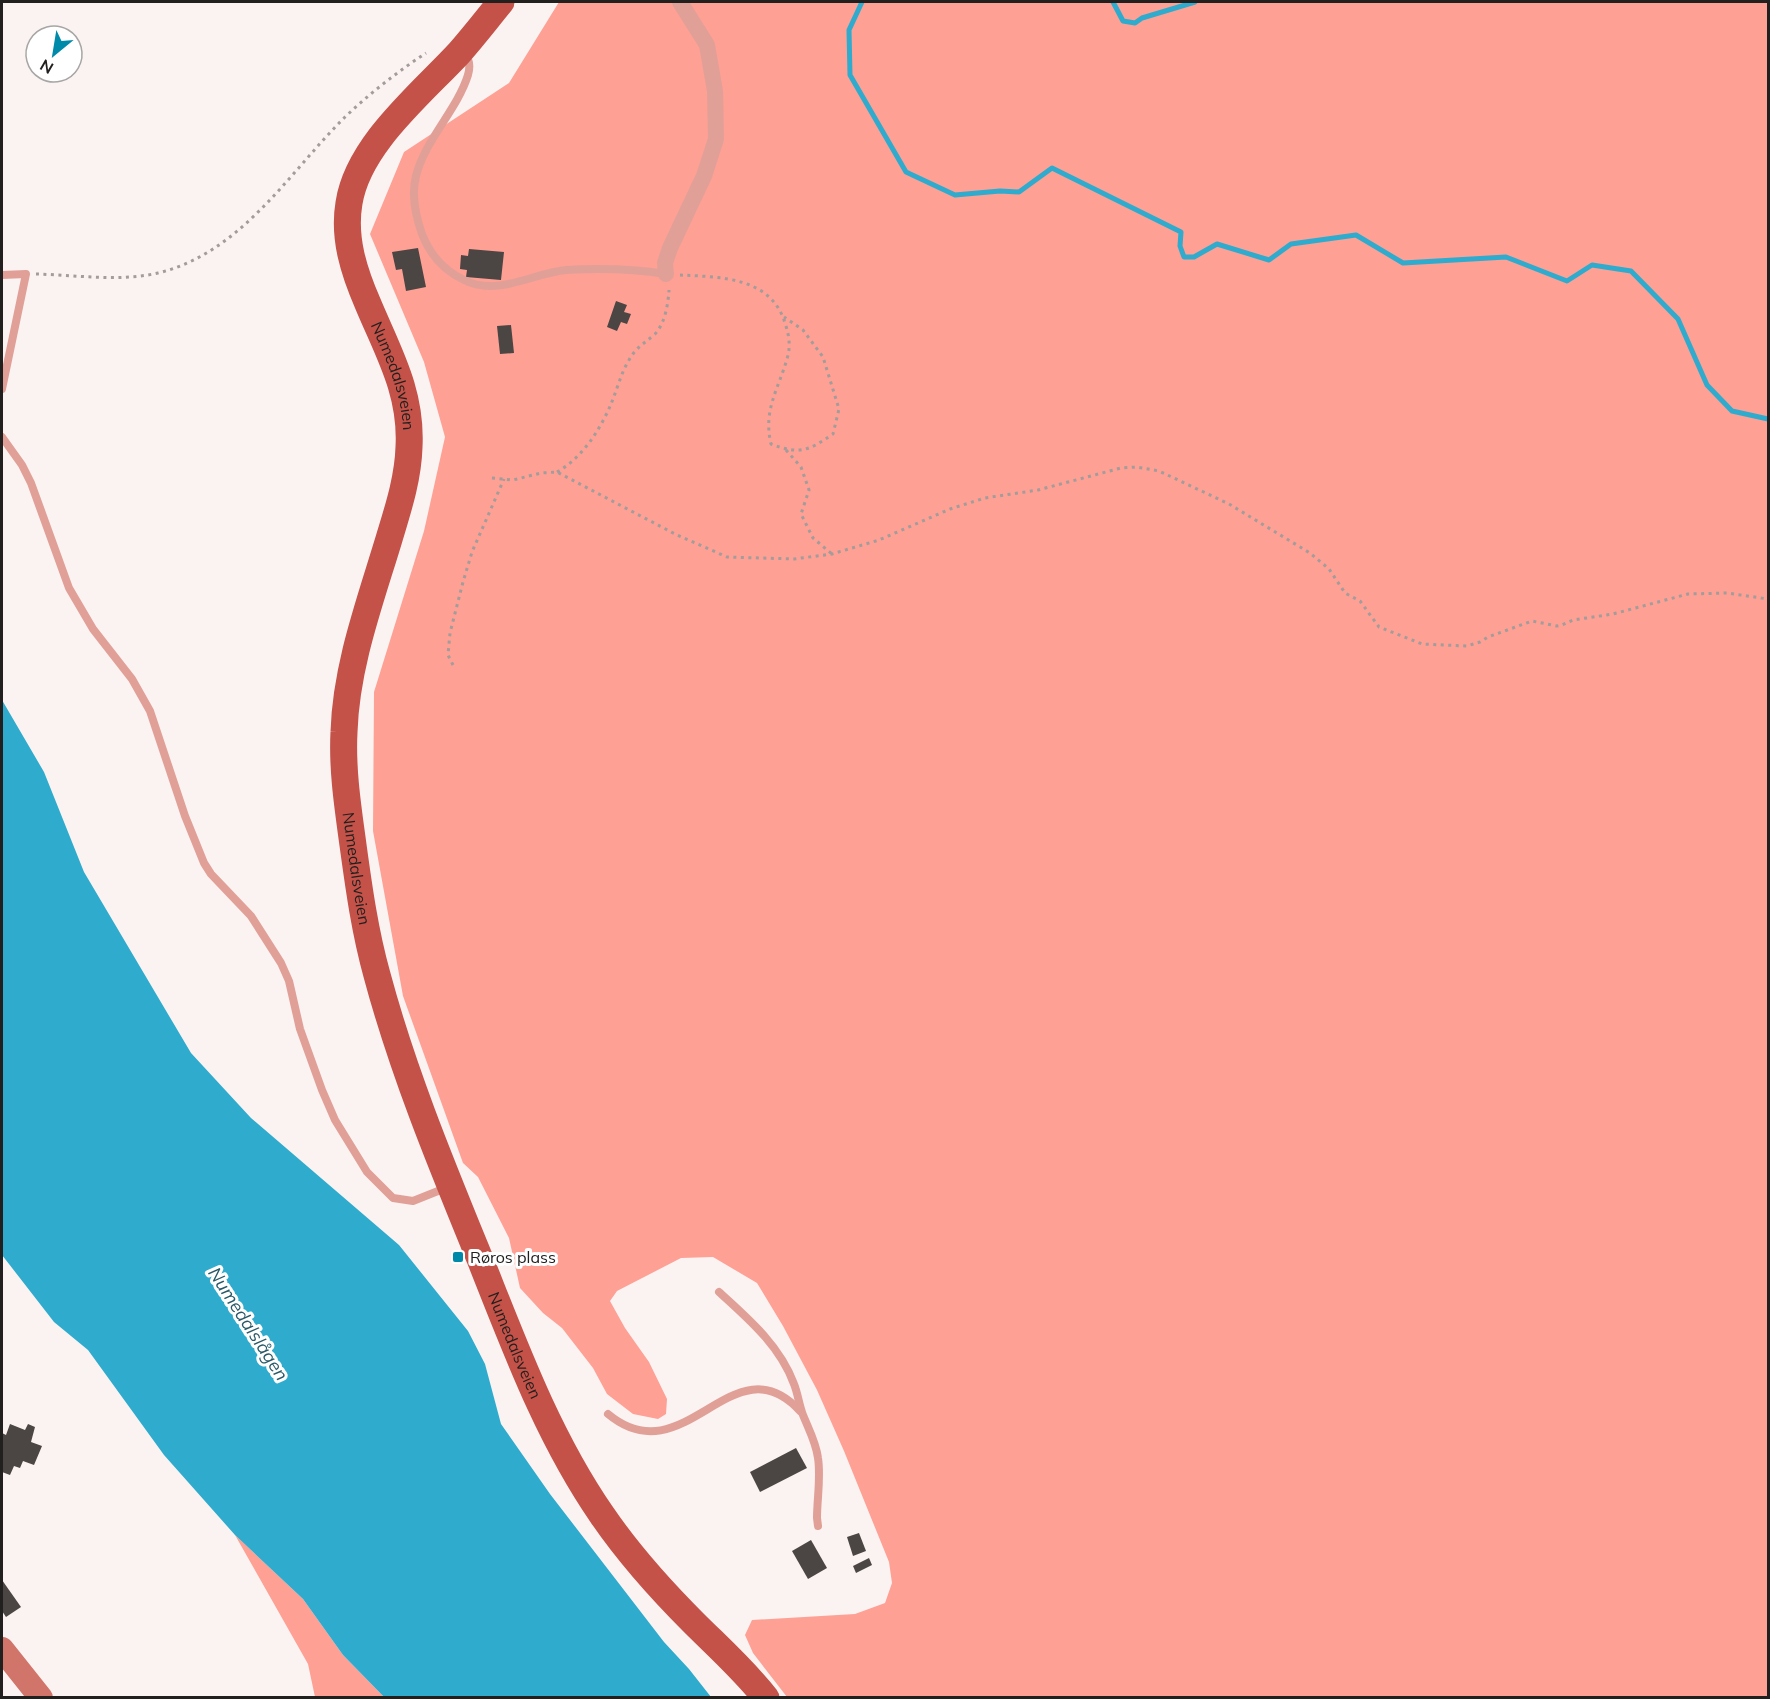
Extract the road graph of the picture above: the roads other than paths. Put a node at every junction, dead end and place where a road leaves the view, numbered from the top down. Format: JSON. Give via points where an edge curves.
{"nodes":[{"id":1,"x":501,"y":2,"type":"edge"},
{"id":2,"x":680,"y":2,"type":"edge"},
{"id":3,"x":461,"y":51,"type":"junction"},
{"id":4,"x":2,"y":274,"type":"edge"},
{"id":5,"x":666,"y":274,"type":"joint"},
{"id":6,"x":2,"y":389,"type":"edge"},
{"id":7,"x":2,"y":437,"type":"edge"},
{"id":8,"x":451,"y":1185,"type":"junction"},
{"id":9,"x":719,"y":1292,"type":"dead end"},
{"id":10,"x":608,"y":1414,"type":"dead end"},
{"id":11,"x":802,"y":1414,"type":"junction"},
{"id":12,"x":818,"y":1526,"type":"dead end"},
{"id":13,"x":2,"y":1649,"type":"edge"},
{"id":14,"x":41,"y":1698,"type":"edge"},
{"id":15,"x":766,"y":1698,"type":"edge"}],
"edges":[{"from":1,"to":3,"type":"main road","name":"Numedalsveien"},
{"from":2,"to":5,"type":"street","via":[[706,45],[715,90],[716,140],[704,176],[670,248]]},
{"from":3,"to":5,"type":"lane","via":[[468,57],[468,75],[427,149],[414,183],[418,221],[437,260],[464,280],[480,285],[516,283],[567,270]]},
{"from":3,"to":8,"type":"main road","name":"Numedalsveien","via":[[366,158],[352,188],[347,215],[358,280],[395,362],[405,394],[410,436],[400,499],[349,689],[344,730],[348,808],[376,974],[409,1076]]},
{"from":4,"to":6,"type":"lane","via":[[26,274]]},
{"from":7,"to":8,"type":"lane","via":[[31,483],[69,588],[150,711],[204,863],[251,916],[281,963],[322,1090],[358,1159],[384,1190],[400,1200],[420,1200]]},
{"from":8,"to":15,"type":"main road","name":"Numedalsveien","via":[[528,1378],[577,1477],[626,1548]]},
{"from":9,"to":11,"type":"lane","via":[[750,1320],[785,1364]]},
{"from":10,"to":11,"type":"lane","via":[[621,1425],[636,1429],[668,1429],[688,1422],[731,1395],[757,1389],[781,1394]]},
{"from":11,"to":12,"type":"lane","via":[[815,1440],[819,1460]]},
{"from":13,"to":14,"type":"main road"}]}
